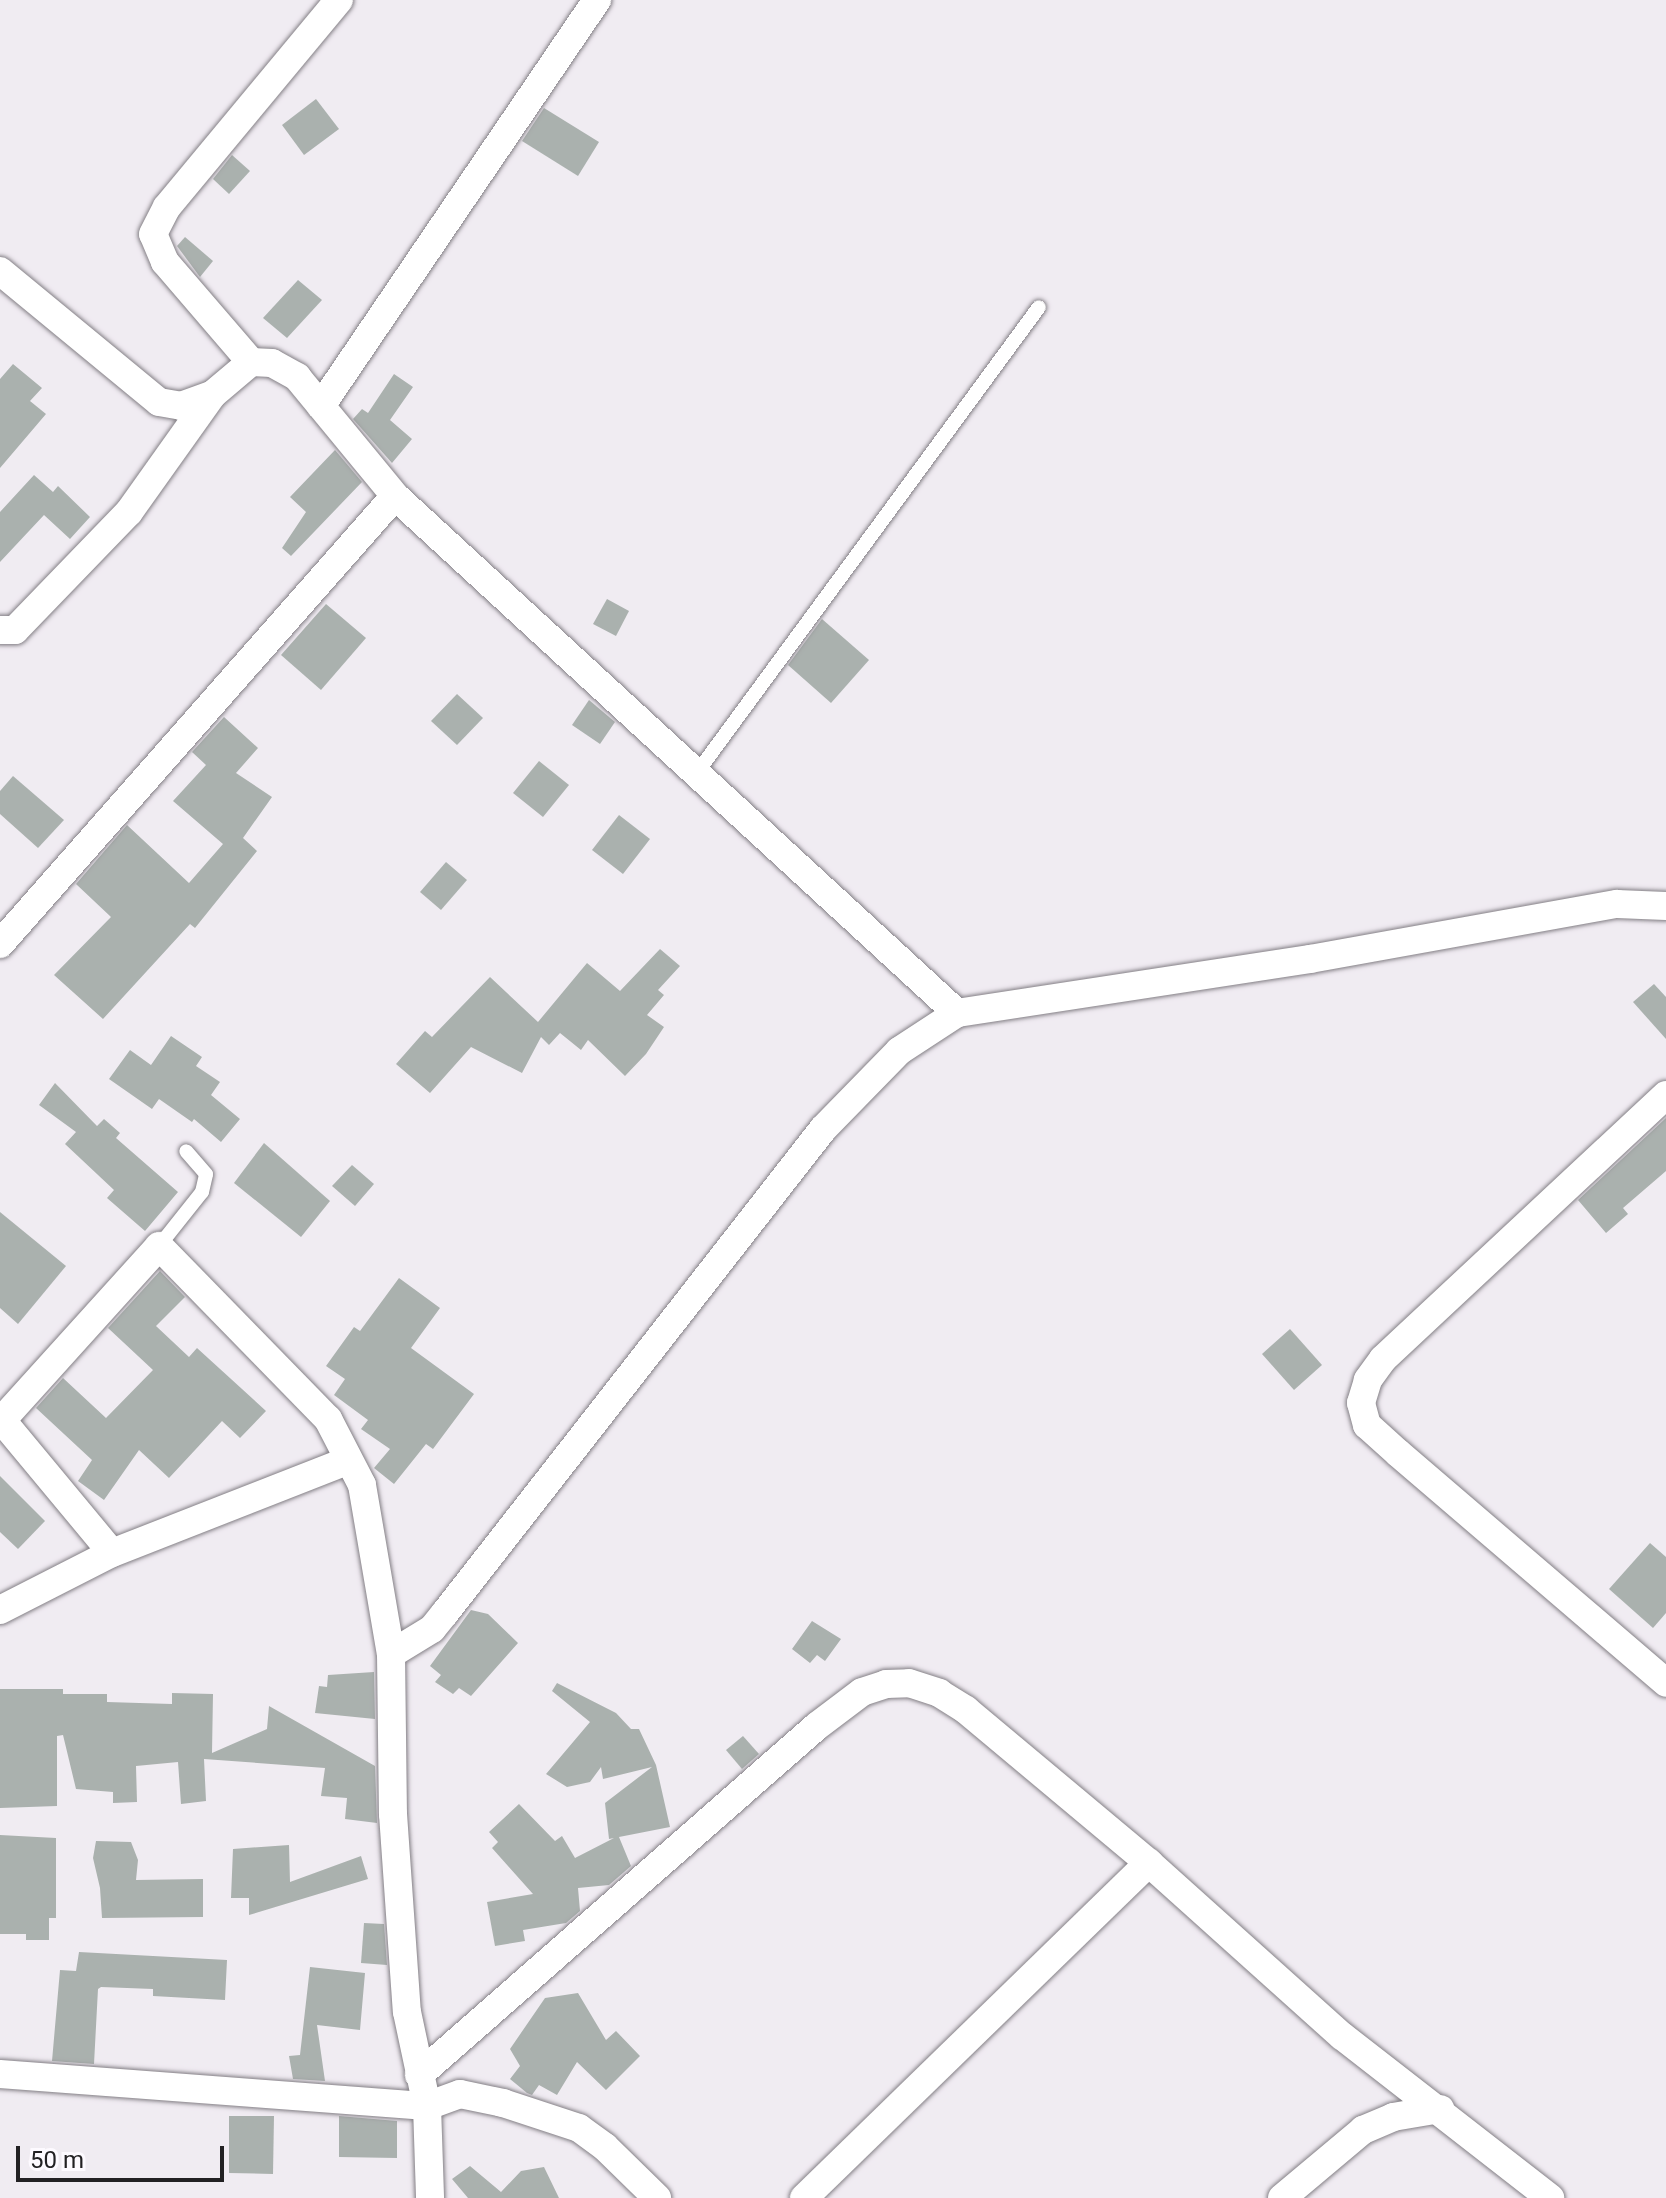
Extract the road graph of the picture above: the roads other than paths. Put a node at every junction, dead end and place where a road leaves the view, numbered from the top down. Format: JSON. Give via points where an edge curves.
{"nodes":[{"id":1,"x":339,"y":0,"type":"edge"},
{"id":2,"x":597,"y":0,"type":"edge"},
{"id":3,"x":0,"y":271,"type":"edge"},
{"id":4,"x":1039,"y":307,"type":"dead end"},
{"id":5,"x":251,"y":362,"type":"junction"},
{"id":6,"x":212,"y":395,"type":"junction"},
{"id":7,"x":321,"y":406,"type":"junction"},
{"id":8,"x":395,"y":496,"type":"junction"},
{"id":9,"x":0,"y":630,"type":"edge"},
{"id":10,"x":696,"y":774,"type":"junction"},
{"id":11,"x":1666,"y":906,"type":"edge"},
{"id":12,"x":0,"y":944,"type":"edge"},
{"id":13,"x":957,"y":1013,"type":"junction"},
{"id":14,"x":1666,"y":1095,"type":"edge"},
{"id":15,"x":186,"y":1151,"type":"dead end"},
{"id":16,"x":159,"y":1246,"type":"junction"},
{"id":17,"x":1,"y":1419,"type":"edge"},
{"id":18,"x":347,"y":1461,"type":"junction"},
{"id":19,"x":112,"y":1553,"type":"junction"},
{"id":20,"x":0,"y":1610,"type":"edge"},
{"id":21,"x":391,"y":1654,"type":"junction"},
{"id":22,"x":1666,"y":1683,"type":"edge"},
{"id":23,"x":1149,"y":1863,"type":"junction"},
{"id":24,"x":0,"y":2074,"type":"edge"},
{"id":25,"x":419,"y":2075,"type":"junction"},
{"id":26,"x":427,"y":2106,"type":"junction"},
{"id":27,"x":1440,"y":2109,"type":"junction"},
{"id":28,"x":430,"y":2198,"type":"edge"},
{"id":29,"x":657,"y":2198,"type":"edge"},
{"id":30,"x":804,"y":2198,"type":"edge"},
{"id":31,"x":1282,"y":2198,"type":"edge"},
{"id":32,"x":1550,"y":2198,"type":"edge"}],
"edges":[{"from":1,"to":5,"type":"street","via":[[167,207],[153,234],[165,262]]},
{"from":2,"to":7,"type":"street"},
{"from":3,"to":6,"type":"street","via":[[159,402],[181,406]]},
{"from":4,"to":10,"type":"lane"},
{"from":5,"to":6,"type":"street"},
{"from":5,"to":7,"type":"street","via":[[272,363],[297,377]]},
{"from":6,"to":9,"type":"street","via":[[129,512],[15,630]]},
{"from":7,"to":8,"type":"street"},
{"from":8,"to":10,"type":"street"},
{"from":8,"to":12,"type":"street"},
{"from":10,"to":13,"type":"street"},
{"from":11,"to":13,"type":"street","via":[[1617,904],[1310,959]]},
{"from":13,"to":21,"type":"street","via":[[899,1051],[823,1129],[432,1629]]},
{"from":14,"to":22,"type":"street","via":[[1383,1359],[1368,1380],[1361,1403],[1367,1425]]},
{"from":15,"to":16,"type":"lane","via":[[206,1174],[202,1192]]},
{"from":16,"to":17,"type":"street"},
{"from":16,"to":18,"type":"street","via":[[328,1419]]},
{"from":17,"to":19,"type":"street"},
{"from":18,"to":19,"type":"street"},
{"from":18,"to":21,"type":"street","via":[[362,1485]]},
{"from":19,"to":20,"type":"street"},
{"from":21,"to":25,"type":"street","via":[[394,1833],[407,2012]]},
{"from":23,"to":25,"type":"street","via":[[966,1710],[909,1683],[886,1684],[862,1692],[817,1726]]},
{"from":23,"to":27,"type":"street","via":[[1342,2036]]},
{"from":23,"to":30,"type":"street"},
{"from":24,"to":26,"type":"street"},
{"from":25,"to":26,"type":"street"},
{"from":26,"to":28,"type":"street"},
{"from":26,"to":29,"type":"street","via":[[460,2094],[579,2128]]},
{"from":27,"to":31,"type":"street","via":[[1393,2117],[1363,2130]]},
{"from":27,"to":32,"type":"street"}]}
